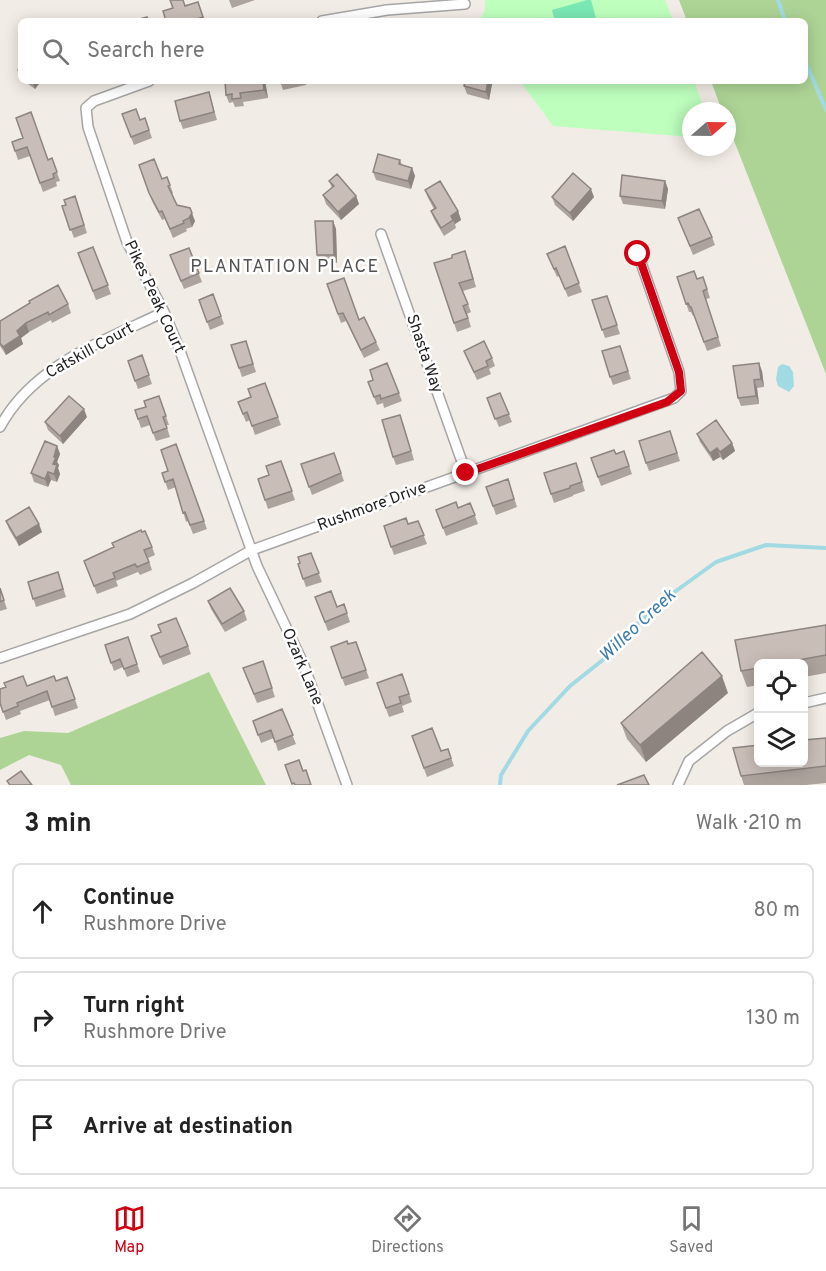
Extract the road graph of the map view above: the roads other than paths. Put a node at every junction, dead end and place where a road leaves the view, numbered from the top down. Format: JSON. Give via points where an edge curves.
{"nodes":[{"id":1,"x":465,"y":4,"type":"dead end"},
{"id":2,"x":339,"y":18,"type":"edge"},
{"id":3,"x":140,"y":84,"type":"edge"},
{"id":4,"x":381,"y":234,"type":"dead end"},
{"id":5,"x":638,"y":254,"type":"dead end"},
{"id":6,"x":164,"y":312,"type":"junction"},
{"id":7,"x":0,"y":427,"type":"edge"},
{"id":8,"x":466,"y":473,"type":"junction"},
{"id":9,"x":252,"y":550,"type":"junction"},
{"id":10,"x":0,"y":658,"type":"edge"},
{"id":11,"x":826,"y":698,"type":"edge"},
{"id":12,"x":808,"y":702,"type":"edge"},
{"id":13,"x":754,"y":716,"type":"edge"},
{"id":14,"x":347,"y":785,"type":"edge"},
{"id":15,"x":678,"y":785,"type":"edge"}],
"edges":[{"from":1,"to":2,"type":"street"},
{"from":3,"to":6,"type":"street","name":"Pikes Peak Court","via":[[94,100],[86,108],[85,117],[127,242]]},
{"from":4,"to":8,"type":"street","name":"Shasta Way"},
{"from":5,"to":8,"type":"street","name":"Rushmore Drive","via":[[679,372],[681,391],[667,402]]},
{"from":6,"to":7,"type":"street","name":"Catskill Court","via":[[89,348],[47,374],[18,400]]},
{"from":6,"to":9,"type":"street","name":"Pikes Peak Court"},
{"from":8,"to":9,"type":"street","name":"Rushmore Drive"},
{"from":9,"to":10,"type":"street","name":"Rushmore Drive","via":[[130,614]]},
{"from":9,"to":14,"type":"street","name":"Ozark Lane","via":[[303,663]]},
{"from":11,"to":12,"type":"street"},
{"from":13,"to":15,"type":"street","via":[[689,761]]}]}
